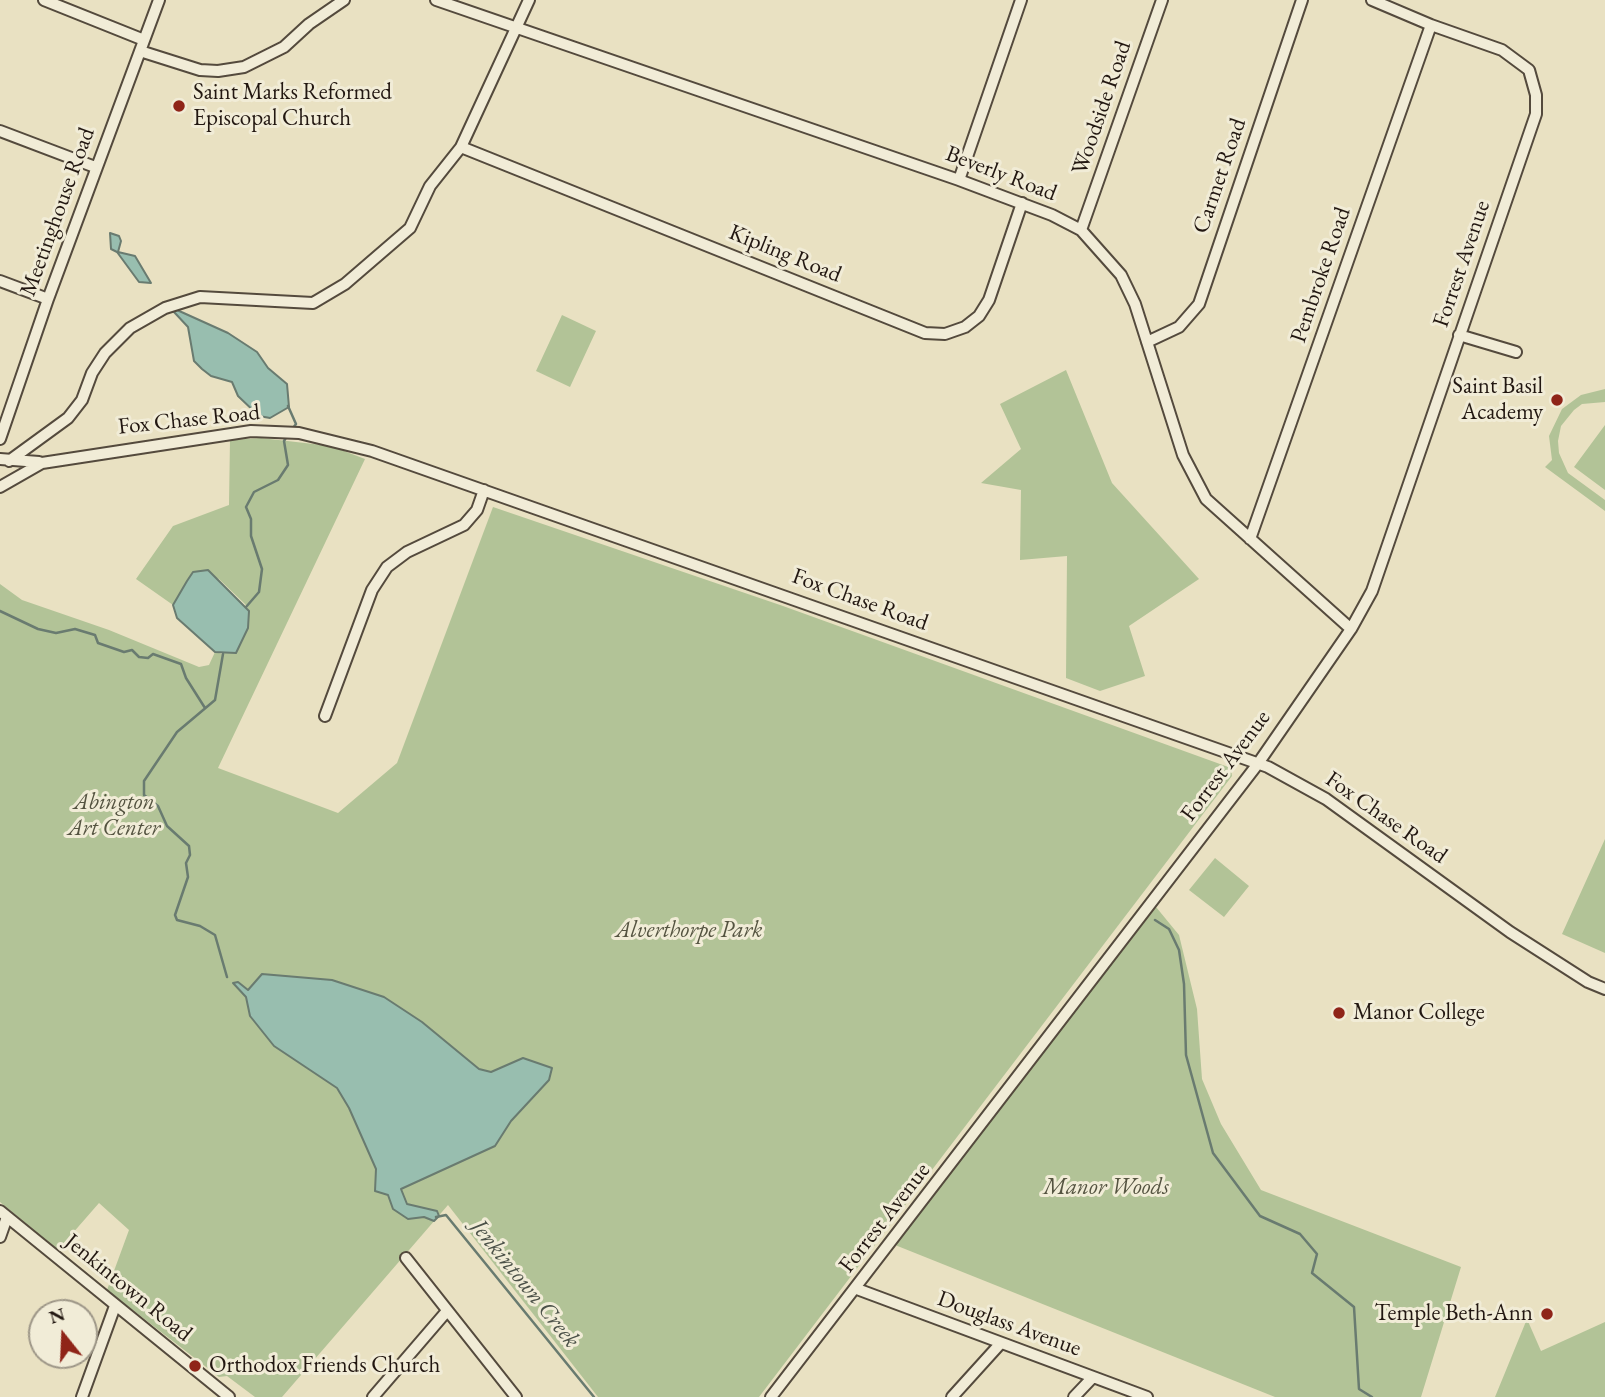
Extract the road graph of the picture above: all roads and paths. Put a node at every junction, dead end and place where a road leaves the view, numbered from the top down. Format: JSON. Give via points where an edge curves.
{"nodes":[{"id":1,"x":44,"y":0,"type":"edge"},
{"id":2,"x":159,"y":0,"type":"edge"},
{"id":3,"x":344,"y":0,"type":"edge"},
{"id":4,"x":436,"y":0,"type":"edge"},
{"id":5,"x":529,"y":0,"type":"edge"},
{"id":6,"x":1021,"y":0,"type":"edge"},
{"id":7,"x":1162,"y":0,"type":"edge"},
{"id":8,"x":1302,"y":0,"type":"edge"},
{"id":9,"x":1372,"y":0,"type":"edge"},
{"id":10,"x":1393,"y":5,"type":"edge"},
{"id":11,"x":1431,"y":25,"type":"junction"},
{"id":12,"x":517,"y":30,"type":"junction"},
{"id":13,"x":142,"y":45,"type":"junction"},
{"id":14,"x":0,"y":131,"type":"edge"},
{"id":15,"x":461,"y":147,"type":"junction"},
{"id":16,"x":96,"y":166,"type":"junction"},
{"id":17,"x":959,"y":180,"type":"junction"},
{"id":18,"x":1022,"y":203,"type":"junction"},
{"id":19,"x":1081,"y":230,"type":"junction"},
{"id":20,"x":0,"y":281,"type":"edge"},
{"id":21,"x":48,"y":299,"type":"junction"},
{"id":22,"x":1460,"y":335,"type":"junction"},
{"id":23,"x":1147,"y":342,"type":"junction"},
{"id":24,"x":1516,"y":352,"type":"dead end"},
{"id":25,"x":0,"y":439,"type":"edge"},
{"id":26,"x":7,"y":460,"type":"edge"},
{"id":27,"x":42,"y":463,"type":"junction"},
{"id":28,"x":31,"y":468,"type":"junction"},
{"id":29,"x":0,"y":487,"type":"edge"},
{"id":30,"x":484,"y":490,"type":"junction"},
{"id":31,"x":1250,"y":539,"type":"junction"},
{"id":32,"x":1351,"y":629,"type":"junction"},
{"id":33,"x":325,"y":716,"type":"dead end"},
{"id":34,"x":1256,"y":765,"type":"junction"},
{"id":35,"x":1605,"y":989,"type":"edge"},
{"id":36,"x":4,"y":1214,"type":"edge"},
{"id":37,"x":0,"y":1237,"type":"edge"},
{"id":38,"x":406,"y":1258,"type":"dead end"},
{"id":39,"x":857,"y":1289,"type":"junction"},
{"id":40,"x":115,"y":1306,"type":"junction"},
{"id":41,"x":447,"y":1311,"type":"junction"},
{"id":42,"x":1000,"y":1344,"type":"junction"},
{"id":43,"x":1093,"y":1377,"type":"junction"},
{"id":44,"x":223,"y":1395,"type":"edge"},
{"id":45,"x":82,"y":1397,"type":"edge"},
{"id":46,"x":373,"y":1397,"type":"edge"},
{"id":47,"x":516,"y":1397,"type":"edge"},
{"id":48,"x":771,"y":1397,"type":"edge"},
{"id":49,"x":952,"y":1397,"type":"edge"},
{"id":50,"x":1074,"y":1397,"type":"edge"},
{"id":51,"x":1147,"y":1397,"type":"edge"}],
"edges":[{"from":1,"to":13,"type":"street"},
{"from":2,"to":13,"type":"street","name":"Meetinghouse Road"},
{"from":3,"to":13,"type":"street","via":[[284,47],[244,67],[200,70]]},
{"from":4,"to":12,"type":"street","name":"Beverly Road"},
{"from":5,"to":12,"type":"street"},
{"from":6,"to":17,"type":"street"},
{"from":7,"to":19,"type":"street","name":"Woodside Road"},
{"from":8,"to":23,"type":"street","name":"Carmet Road","via":[[1199,304],[1179,327]]},
{"from":9,"to":10,"type":"street"},
{"from":10,"to":11,"type":"street"},
{"from":11,"to":22,"type":"street","name":"Forrest Avenue","via":[[1502,50],[1529,70],[1536,95],[1536,114]]},
{"from":11,"to":31,"type":"street","name":"Pembroke Road"},
{"from":12,"to":15,"type":"street"},
{"from":12,"to":17,"type":"street","name":"Beverly Road"},
{"from":13,"to":16,"type":"street","name":"Meetinghouse Road"},
{"from":14,"to":16,"type":"street"},
{"from":15,"to":18,"type":"street","name":"Kipling Road","via":[[925,333],[945,334],[979,316],[989,300]]},
{"from":15,"to":26,"type":"street","via":[[430,186],[410,228],[345,284],[313,303],[200,296],[165,309],[130,328],[105,352],[68,418]]},
{"from":16,"to":21,"type":"street","name":"Meetinghouse Road"},
{"from":17,"to":18,"type":"street","name":"Beverly Road"},
{"from":18,"to":19,"type":"street","name":"Beverly Road"},
{"from":19,"to":23,"type":"street","name":"Beverly Road","via":[[1121,275]]},
{"from":20,"to":21,"type":"street"},
{"from":21,"to":25,"type":"street","name":"Meetinghouse Road"},
{"from":22,"to":24,"type":"street"},
{"from":22,"to":32,"type":"street","name":"Forrest Avenue","via":[[1372,591]]},
{"from":23,"to":31,"type":"street","name":"Beverly Road","via":[[1195,481],[1206,499]]},
{"from":26,"to":27,"type":"street","name":"Fox Chase Road"},
{"from":26,"to":28,"type":"street","name":"Fox Chase Road"},
{"from":27,"to":28,"type":"street","name":"Fox Chase Road"},
{"from":27,"to":30,"type":"street","name":"Fox Chase Road","via":[[251,431],[299,433],[372,451]]},
{"from":28,"to":29,"type":"street","name":"Fox Chase Road"},
{"from":30,"to":33,"type":"street","via":[[477,510],[464,525],[407,551],[387,567],[372,590]]},
{"from":30,"to":34,"type":"street","name":"Fox Chase Road"},
{"from":31,"to":32,"type":"street","name":"Beverly Road"},
{"from":32,"to":34,"type":"street","name":"Forrest Avenue"},
{"from":34,"to":35,"type":"street","name":"Fox Chase Road","via":[[1326,799],[1510,932]]},
{"from":34,"to":39,"type":"street","name":"Forrest Avenue"},
{"from":36,"to":37,"type":"street"},
{"from":36,"to":40,"type":"street","name":"Jenkintown Road"},
{"from":38,"to":41,"type":"street"},
{"from":39,"to":42,"type":"street","name":"Douglass Avenue"},
{"from":39,"to":48,"type":"street","name":"Forrest Avenue"},
{"from":40,"to":44,"type":"street","name":"Jenkintown Road"},
{"from":40,"to":45,"type":"street"},
{"from":41,"to":46,"type":"street"},
{"from":41,"to":47,"type":"street"},
{"from":42,"to":43,"type":"street","name":"Douglass Avenue"},
{"from":42,"to":49,"type":"street"},
{"from":43,"to":50,"type":"street"},
{"from":43,"to":51,"type":"street","name":"Douglass Avenue"}]}
